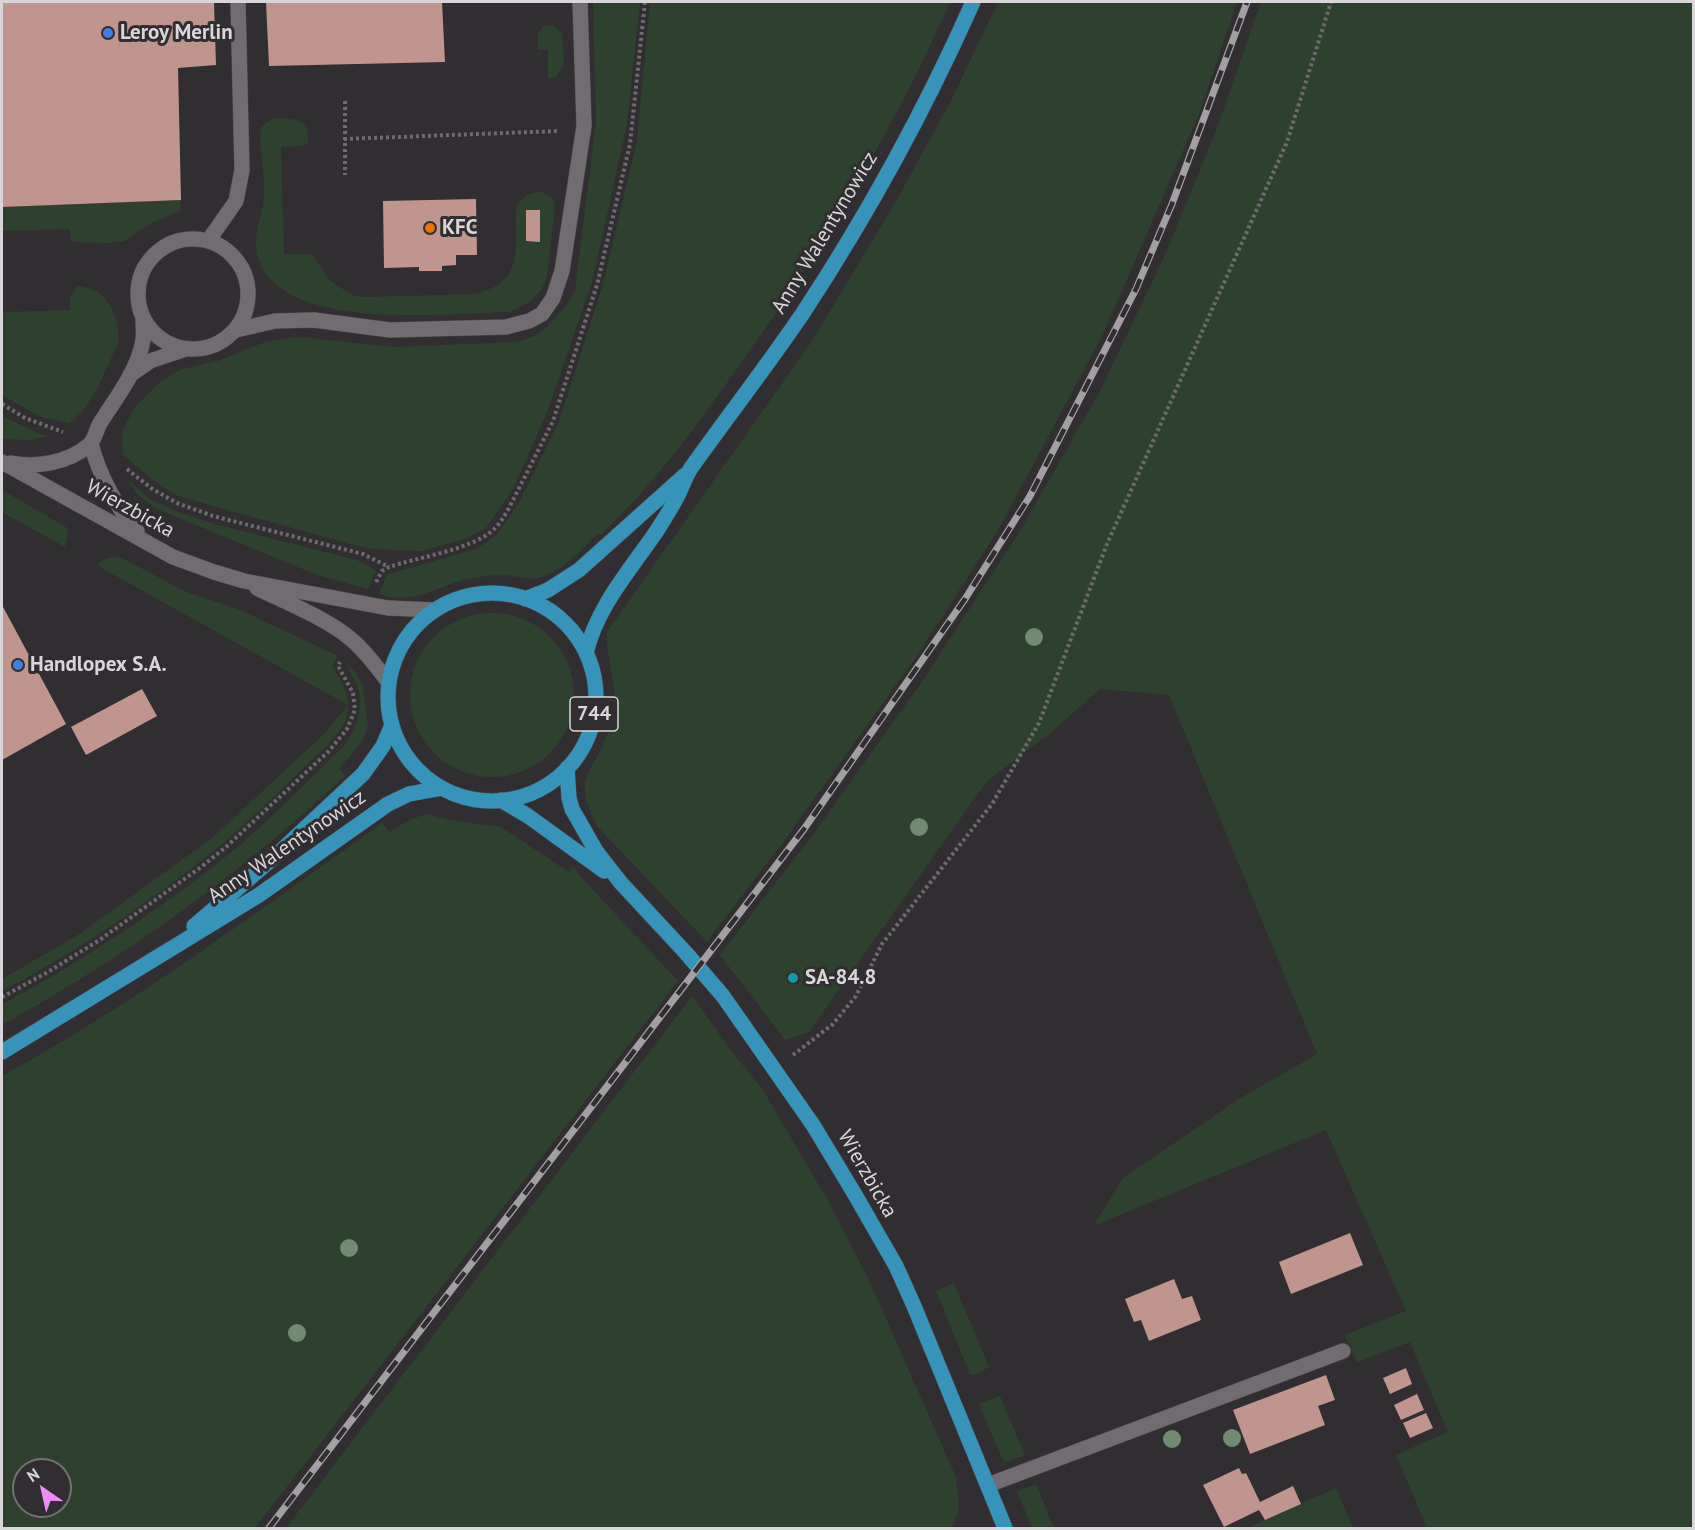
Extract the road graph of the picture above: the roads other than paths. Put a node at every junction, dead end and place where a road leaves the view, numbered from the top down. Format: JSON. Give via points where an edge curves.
{"nodes":[{"id":1,"x":238,"y":2,"type":"edge"},
{"id":2,"x":580,"y":2,"type":"edge"},
{"id":3,"x":973,"y":2,"type":"edge"},
{"id":4,"x":208,"y":241,"type":"junction"},
{"id":5,"x":143,"y":317,"type":"junction"},
{"id":6,"x":236,"y":330,"type":"junction"},
{"id":7,"x":188,"y":348,"type":"junction"},
{"id":8,"x":130,"y":375,"type":"junction"},
{"id":9,"x":91,"y":444,"type":"junction"},
{"id":10,"x":2,"y":462,"type":"edge"},
{"id":11,"x":689,"y":471,"type":"junction"},
{"id":12,"x":143,"y":538,"type":"junction"},
{"id":13,"x":244,"y":581,"type":"junction"},
{"id":14,"x":525,"y":598,"type":"junction"},
{"id":15,"x":435,"y":610,"type":"junction"},
{"id":16,"x":586,"y":653,"type":"junction"},
{"id":17,"x":389,"y":682,"type":"junction"},
{"id":18,"x":392,"y":725,"type":"junction"},
{"id":19,"x":567,"y":768,"type":"junction"},
{"id":20,"x":442,"y":788,"type":"junction"},
{"id":21,"x":501,"y":800,"type":"junction"},
{"id":22,"x":621,"y":883,"type":"junction"},
{"id":23,"x":160,"y":954,"type":"junction"},
{"id":24,"x":2,"y":1052,"type":"edge"},
{"id":25,"x":1343,"y":1351,"type":"dead end"},
{"id":26,"x":988,"y":1485,"type":"junction"},
{"id":27,"x":1005,"y":1528,"type":"edge"}],
"edges":[{"from":1,"to":4,"type":"street","via":[[242,170],[236,201]]},
{"from":2,"to":6,"type":"street","via":[[583,131],[562,271],[553,298],[542,314],[506,327],[390,330],[315,320],[275,321]]},
{"from":3,"to":11,"type":"main road","name":"Anny Walentynowicz","via":[[909,133],[853,232],[803,312]]},
{"from":4,"to":5,"type":"street","via":[[186,239],[165,246],[149,261],[140,281]]},
{"from":4,"to":6,"type":"street","via":[[228,250],[242,267],[249,288],[246,310]]},
{"from":5,"to":7,"type":"street","via":[[161,339]]},
{"from":5,"to":8,"type":"street","via":[[142,340]]},
{"from":6,"to":7,"type":"street","via":[[205,348]]},
{"from":7,"to":8,"type":"street","via":[[150,361]]},
{"from":8,"to":9,"type":"street"},
{"from":9,"to":10,"type":"street","via":[[77,453],[42,464]]},
{"from":9,"to":12,"type":"street","via":[[105,484]]},
{"from":10,"to":12,"type":"street","name":"Wierzbicka","number":"744"},
{"from":11,"to":14,"type":"main road","name":"Anny Walentynowicz","via":[[579,570],[548,590]]},
{"from":11,"to":16,"type":"main road","name":"Anny Walentynowicz","via":[[658,529],[602,612]]},
{"from":12,"to":13,"type":"street","name":"Wierzbicka","number":"744","via":[[173,557]]},
{"from":13,"to":15,"type":"street","name":"Wierzbicka","number":"744","via":[[388,608]]},
{"from":13,"to":17,"type":"street","name":"Wierzbicka","number":"744","via":[[350,638]]},
{"from":14,"to":15,"type":"main road","number":"744","via":[[498,593],[472,595]]},
{"from":14,"to":16,"type":"main road","number":"744","via":[[564,622]]},
{"from":15,"to":17,"type":"main road","number":"744","via":[[407,637]]},
{"from":16,"to":19,"type":"main road","number":"744","via":[[595,689],[594,713],[582,748]]},
{"from":17,"to":18,"type":"main road","number":"744"},
{"from":18,"to":20,"type":"main road","number":"744","via":[[407,757]]},
{"from":18,"to":23,"type":"main road","name":"Anny Walentynowicz","via":[[363,774],[272,859]]},
{"from":19,"to":21,"type":"main road","number":"744","via":[[537,790]]},
{"from":19,"to":22,"type":"main road","name":"Wierzbicka","number":"744","via":[[572,808],[596,851]]},
{"from":20,"to":21,"type":"main road","number":"744","via":[[475,799]]},
{"from":20,"to":23,"type":"main road","name":"Anny Walentynowicz","via":[[409,794],[388,804],[259,895]]},
{"from":21,"to":22,"type":"main road","name":"Wierzbicka","number":"744"},
{"from":22,"to":26,"type":"main road","name":"Wierzbicka","number":"744","via":[[711,982],[774,1067],[831,1155],[896,1266]]},
{"from":23,"to":24,"type":"main road","name":"Anny Walentynowicz"},
{"from":25,"to":26,"type":"street"},
{"from":26,"to":27,"type":"main road","name":"Wierzbicka","number":"744"}]}
